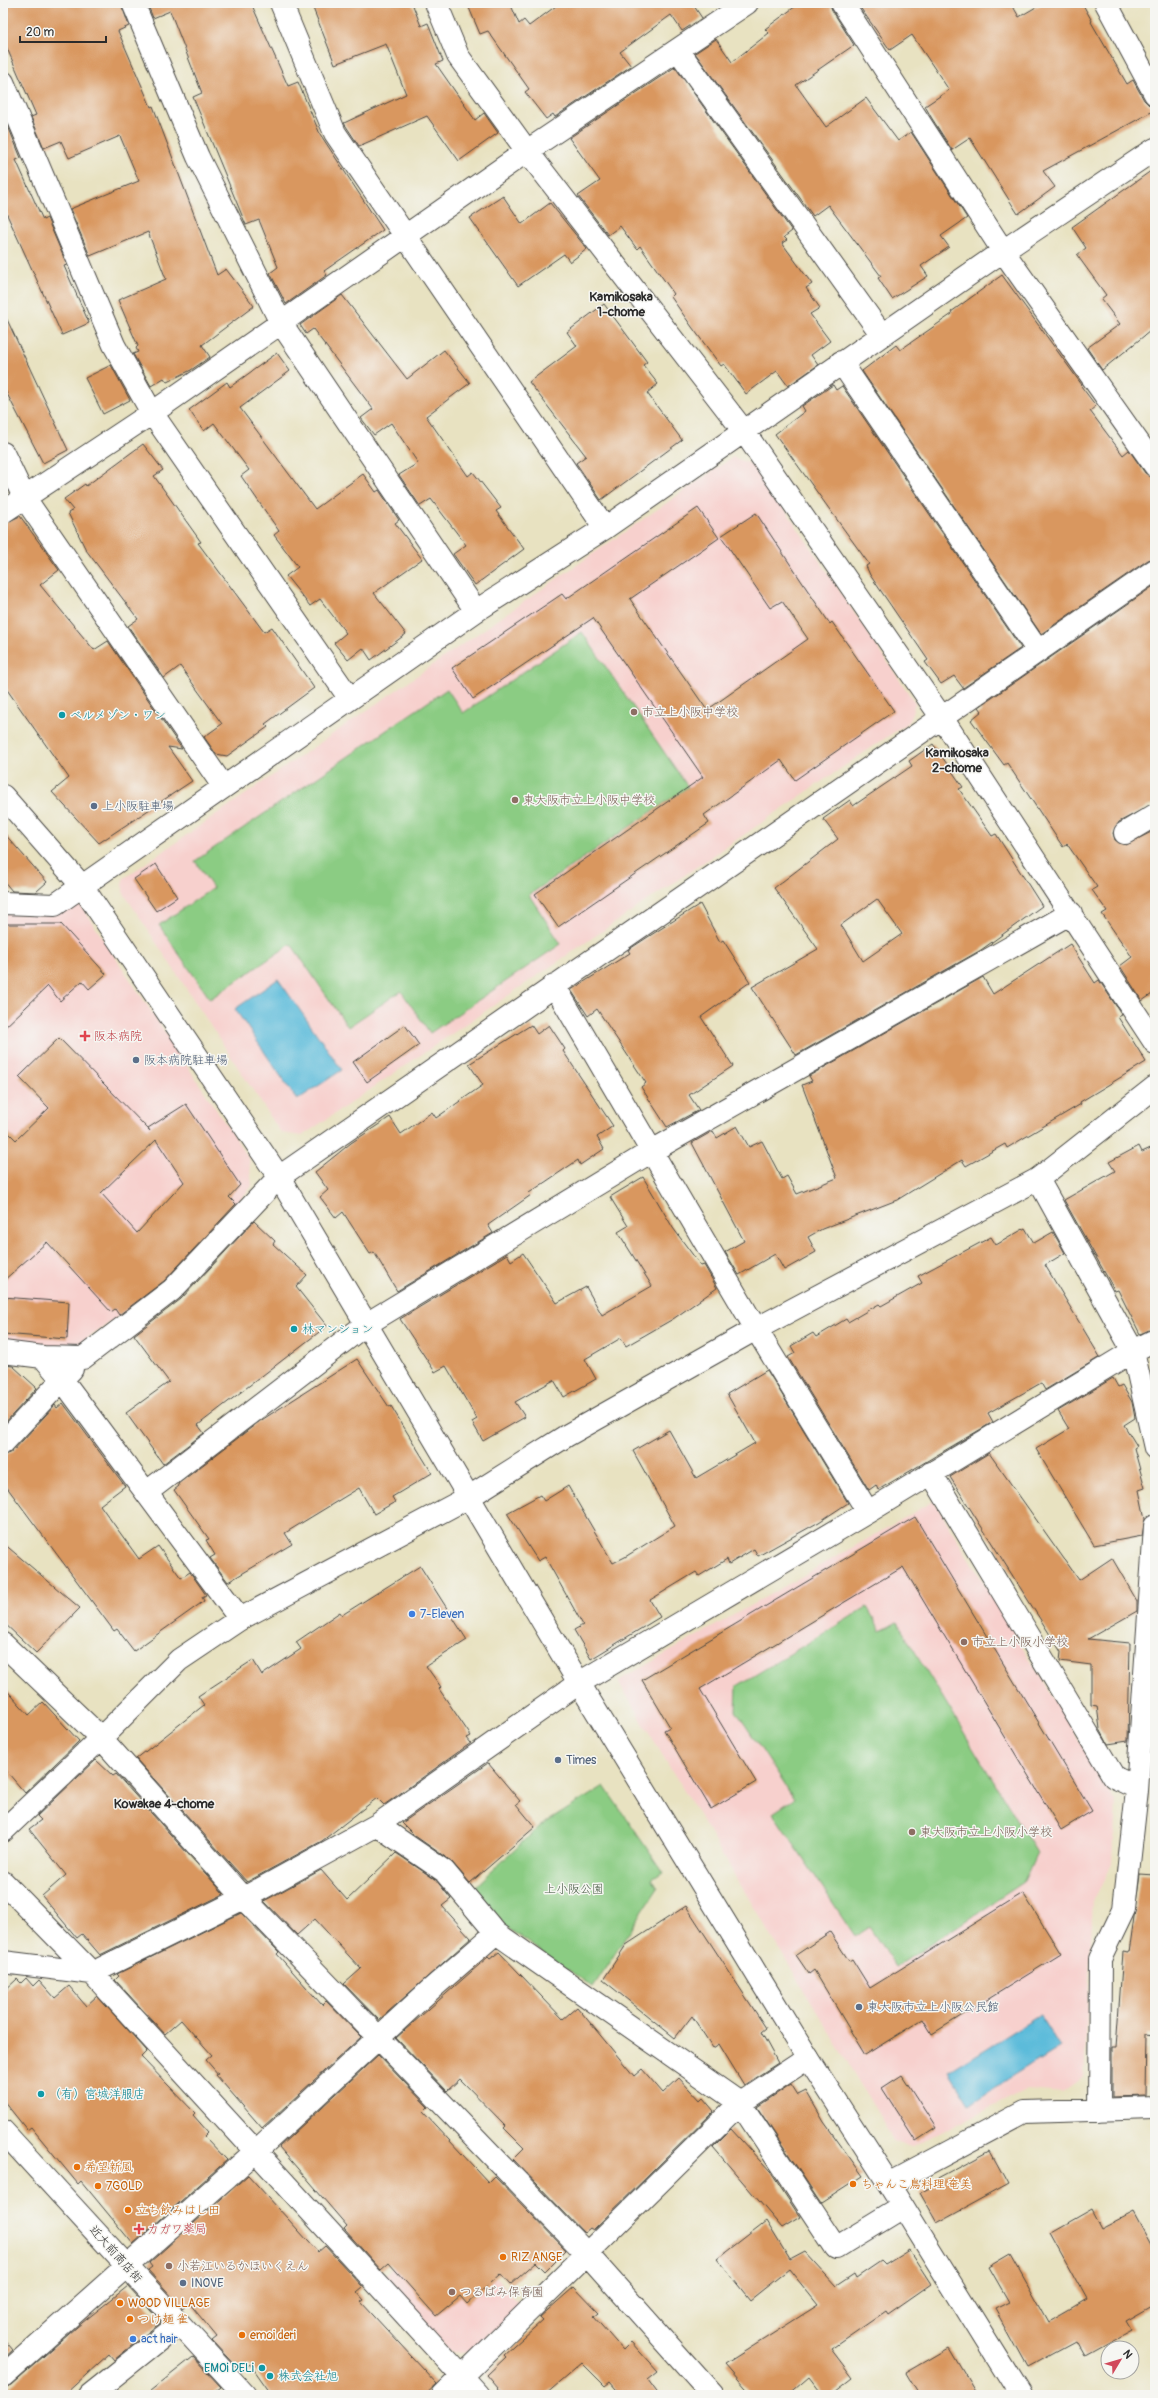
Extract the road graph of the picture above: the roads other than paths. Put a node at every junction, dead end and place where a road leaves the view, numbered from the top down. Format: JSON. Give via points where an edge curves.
{"nodes":[{"id":1,"x":133,"y":3,"type":"edge"},
{"id":2,"x":281,"y":3,"type":"edge"},
{"id":3,"x":436,"y":3,"type":"edge"},
{"id":4,"x":747,"y":3,"type":"edge"},
{"id":5,"x":842,"y":3,"type":"edge"},
{"id":6,"x":1106,"y":3,"type":"edge"},
{"id":7,"x":678,"y":50,"type":"junction"},
{"id":8,"x":3,"y":82,"type":"edge"},
{"id":9,"x":1155,"y":94,"type":"edge"},
{"id":10,"x":1155,"y":149,"type":"edge"},
{"id":11,"x":527,"y":151,"type":"junction"},
{"id":12,"x":406,"y":238,"type":"junction"},
{"id":13,"x":1002,"y":251,"type":"junction"},
{"id":14,"x":281,"y":323,"type":"junction"},
{"id":15,"x":882,"y":335,"type":"junction"},
{"id":16,"x":841,"y":362,"type":"junction"},
{"id":17,"x":152,"y":413,"type":"junction"},
{"id":18,"x":743,"y":430,"type":"junction"},
{"id":19,"x":3,"y":453,"type":"edge"},
{"id":20,"x":1155,"y":466,"type":"edge"},
{"id":21,"x":24,"y":497,"type":"junction"},
{"id":22,"x":3,"y":512,"type":"edge"},
{"id":23,"x":605,"y":528,"type":"junction"},
{"id":24,"x":1155,"y":570,"type":"edge"},
{"id":25,"x":476,"y":611,"type":"junction"},
{"id":26,"x":1038,"y":651,"type":"junction"},
{"id":27,"x":350,"y":699,"type":"junction"},
{"id":28,"x":942,"y":718,"type":"junction"},
{"id":29,"x":223,"y":786,"type":"junction"},
{"id":30,"x":3,"y":796,"type":"edge"},
{"id":31,"x":1155,"y":815,"type":"edge"},
{"id":32,"x":1125,"y":833,"type":"dead end"},
{"id":33,"x":82,"y":886,"type":"junction"},
{"id":34,"x":3,"y":903,"type":"edge"},
{"id":35,"x":1071,"y":913,"type":"junction"},
{"id":36,"x":554,"y":985,"type":"junction"},
{"id":37,"x":1155,"y":1043,"type":"edge"},
{"id":38,"x":1155,"y":1087,"type":"edge"},
{"id":39,"x":652,"y":1151,"type":"junction"},
{"id":40,"x":279,"y":1177,"type":"junction"},
{"id":41,"x":1038,"y":1179,"type":"junction"},
{"id":42,"x":365,"y":1325,"type":"junction"},
{"id":43,"x":756,"y":1329,"type":"junction"},
{"id":44,"x":1155,"y":1340,"type":"edge"},
{"id":45,"x":1134,"y":1351,"type":"junction"},
{"id":46,"x":3,"y":1352,"type":"edge"},
{"id":47,"x":43,"y":1357,"type":"junction"},
{"id":48,"x":83,"y":1358,"type":"junction"},
{"id":49,"x":61,"y":1378,"type":"junction"},
{"id":50,"x":3,"y":1443,"type":"edge"},
{"id":51,"x":1155,"y":1448,"type":"edge"},
{"id":52,"x":931,"y":1473,"type":"junction"},
{"id":53,"x":147,"y":1492,"type":"junction"},
{"id":54,"x":469,"y":1497,"type":"junction"},
{"id":55,"x":868,"y":1512,"type":"junction"},
{"id":56,"x":1155,"y":1526,"type":"edge"},
{"id":57,"x":240,"y":1619,"type":"junction"},
{"id":58,"x":3,"y":1644,"type":"edge"},
{"id":59,"x":579,"y":1683,"type":"junction"},
{"id":60,"x":101,"y":1738,"type":"junction"},
{"id":61,"x":1137,"y":1788,"type":"junction"},
{"id":62,"x":377,"y":1825,"type":"junction"},
{"id":63,"x":3,"y":1831,"type":"edge"},
{"id":64,"x":3,"y":1882,"type":"edge"},
{"id":65,"x":244,"y":1898,"type":"junction"},
{"id":66,"x":496,"y":1933,"type":"junction"},
{"id":67,"x":3,"y":1962,"type":"edge"},
{"id":68,"x":92,"y":1972,"type":"junction"},
{"id":69,"x":380,"y":2038,"type":"junction"},
{"id":70,"x":808,"y":2058,"type":"junction"},
{"id":71,"x":740,"y":2103,"type":"junction"},
{"id":72,"x":1155,"y":2108,"type":"edge"},
{"id":73,"x":1099,"y":2110,"type":"junction"},
{"id":74,"x":3,"y":2131,"type":"edge"},
{"id":75,"x":255,"y":2152,"type":"junction"},
{"id":76,"x":889,"y":2184,"type":"junction"},
{"id":77,"x":903,"y":2207,"type":"junction"},
{"id":78,"x":588,"y":2255,"type":"junction"},
{"id":79,"x":127,"y":2266,"type":"junction"},
{"id":80,"x":179,"y":2324,"type":"junction"},
{"id":81,"x":3,"y":2376,"type":"edge"},
{"id":82,"x":463,"y":2376,"type":"junction"},
{"id":83,"x":1019,"y":2394,"type":"edge"},
{"id":84,"x":90,"y":2395,"type":"edge"},
{"id":85,"x":245,"y":2395,"type":"edge"},
{"id":86,"x":444,"y":2395,"type":"edge"},
{"id":87,"x":479,"y":2395,"type":"edge"},
{"id":88,"x":713,"y":2395,"type":"edge"}],
"edges":[{"from":1,"to":14,"type":"street","via":[[198,157]]},
{"from":2,"to":12,"type":"street","via":[[335,133]]},
{"from":3,"to":11,"type":"street","via":[[458,56]]},
{"from":4,"to":7,"type":"street"},
{"from":5,"to":13,"type":"street"},
{"from":6,"to":9,"type":"street"},
{"from":7,"to":11,"type":"street"},
{"from":7,"to":15,"type":"street"},
{"from":8,"to":17,"type":"street","via":[[114,345]]},
{"from":10,"to":13,"type":"street"},
{"from":11,"to":12,"type":"street"},
{"from":11,"to":18,"type":"street"},
{"from":12,"to":14,"type":"street"},
{"from":12,"to":23,"type":"street"},
{"from":13,"to":15,"type":"street"},
{"from":13,"to":20,"type":"street"},
{"from":14,"to":17,"type":"street"},
{"from":14,"to":25,"type":"street"},
{"from":15,"to":16,"type":"street"},
{"from":16,"to":18,"type":"street"},
{"from":16,"to":26,"type":"street"},
{"from":17,"to":21,"type":"street"},
{"from":17,"to":27,"type":"street"},
{"from":18,"to":23,"type":"street"},
{"from":18,"to":28,"type":"street"},
{"from":19,"to":21,"type":"street"},
{"from":21,"to":22,"type":"street"},
{"from":21,"to":29,"type":"street"},
{"from":23,"to":25,"type":"street"},
{"from":24,"to":26,"type":"street"},
{"from":25,"to":27,"type":"street"},
{"from":26,"to":28,"type":"street"},
{"from":27,"to":29,"type":"street"},
{"from":28,"to":35,"type":"street"},
{"from":28,"to":36,"type":"street"},
{"from":29,"to":33,"type":"street"},
{"from":30,"to":33,"type":"street"},
{"from":31,"to":32,"type":"street"},
{"from":33,"to":34,"type":"street","via":[[55,905]]},
{"from":33,"to":40,"type":"street"},
{"from":35,"to":37,"type":"street"},
{"from":35,"to":39,"type":"street"},
{"from":36,"to":39,"type":"street"},
{"from":36,"to":40,"type":"street"},
{"from":38,"to":41,"type":"street"},
{"from":39,"to":42,"type":"street"},
{"from":39,"to":43,"type":"street"},
{"from":40,"to":42,"type":"street"},
{"from":40,"to":48,"type":"street","via":[[172,1290]]},
{"from":41,"to":43,"type":"street"},
{"from":41,"to":45,"type":"street"},
{"from":42,"to":53,"type":"street"},
{"from":42,"to":54,"type":"street"},
{"from":43,"to":54,"type":"street","via":[[566,1436]]},
{"from":43,"to":55,"type":"street"},
{"from":44,"to":45,"type":"street"},
{"from":45,"to":51,"type":"street"},
{"from":45,"to":52,"type":"street"},
{"from":46,"to":47,"type":"street"},
{"from":47,"to":48,"type":"street"},
{"from":47,"to":49,"type":"street"},
{"from":48,"to":49,"type":"street"},
{"from":49,"to":50,"type":"street"},
{"from":49,"to":53,"type":"street"},
{"from":52,"to":55,"type":"street"},
{"from":52,"to":61,"type":"street","via":[[1114,1777]]},
{"from":53,"to":57,"type":"street"},
{"from":54,"to":57,"type":"street"},
{"from":54,"to":59,"type":"street"},
{"from":55,"to":59,"type":"street"},
{"from":56,"to":61,"type":"street"},
{"from":57,"to":60,"type":"street","via":[[179,1660]]},
{"from":58,"to":60,"type":"street"},
{"from":59,"to":62,"type":"street"},
{"from":59,"to":70,"type":"street"},
{"from":60,"to":63,"type":"street"},
{"from":60,"to":65,"type":"street"},
{"from":61,"to":73,"type":"street","via":[[1124,1909],[1100,1959]]},
{"from":62,"to":65,"type":"street"},
{"from":62,"to":66,"type":"street","via":[[444,1871]]},
{"from":64,"to":68,"type":"street"},
{"from":65,"to":68,"type":"street"},
{"from":65,"to":69,"type":"street"},
{"from":66,"to":69,"type":"street"},
{"from":66,"to":71,"type":"street"},
{"from":67,"to":68,"type":"street"},
{"from":68,"to":75,"type":"street"},
{"from":69,"to":75,"type":"street"},
{"from":69,"to":78,"type":"street"},
{"from":70,"to":71,"type":"street"},
{"from":70,"to":76,"type":"street"},
{"from":71,"to":77,"type":"street","via":[[836,2248]]},
{"from":71,"to":78,"type":"street"},
{"from":72,"to":73,"type":"street"},
{"from":73,"to":76,"type":"street","via":[[1024,2112]]},
{"from":74,"to":79,"type":"street","name":"近大前商店街"},
{"from":75,"to":79,"type":"street"},
{"from":75,"to":82,"type":"street"},
{"from":76,"to":77,"type":"street"},
{"from":77,"to":83,"type":"street"},
{"from":78,"to":82,"type":"street"},
{"from":78,"to":88,"type":"street"},
{"from":79,"to":80,"type":"street","name":"近大前商店街"},
{"from":79,"to":81,"type":"street"},
{"from":80,"to":84,"type":"street"},
{"from":80,"to":85,"type":"street","name":"近大前商店街"},
{"from":82,"to":86,"type":"street"},
{"from":82,"to":87,"type":"street"}]}
